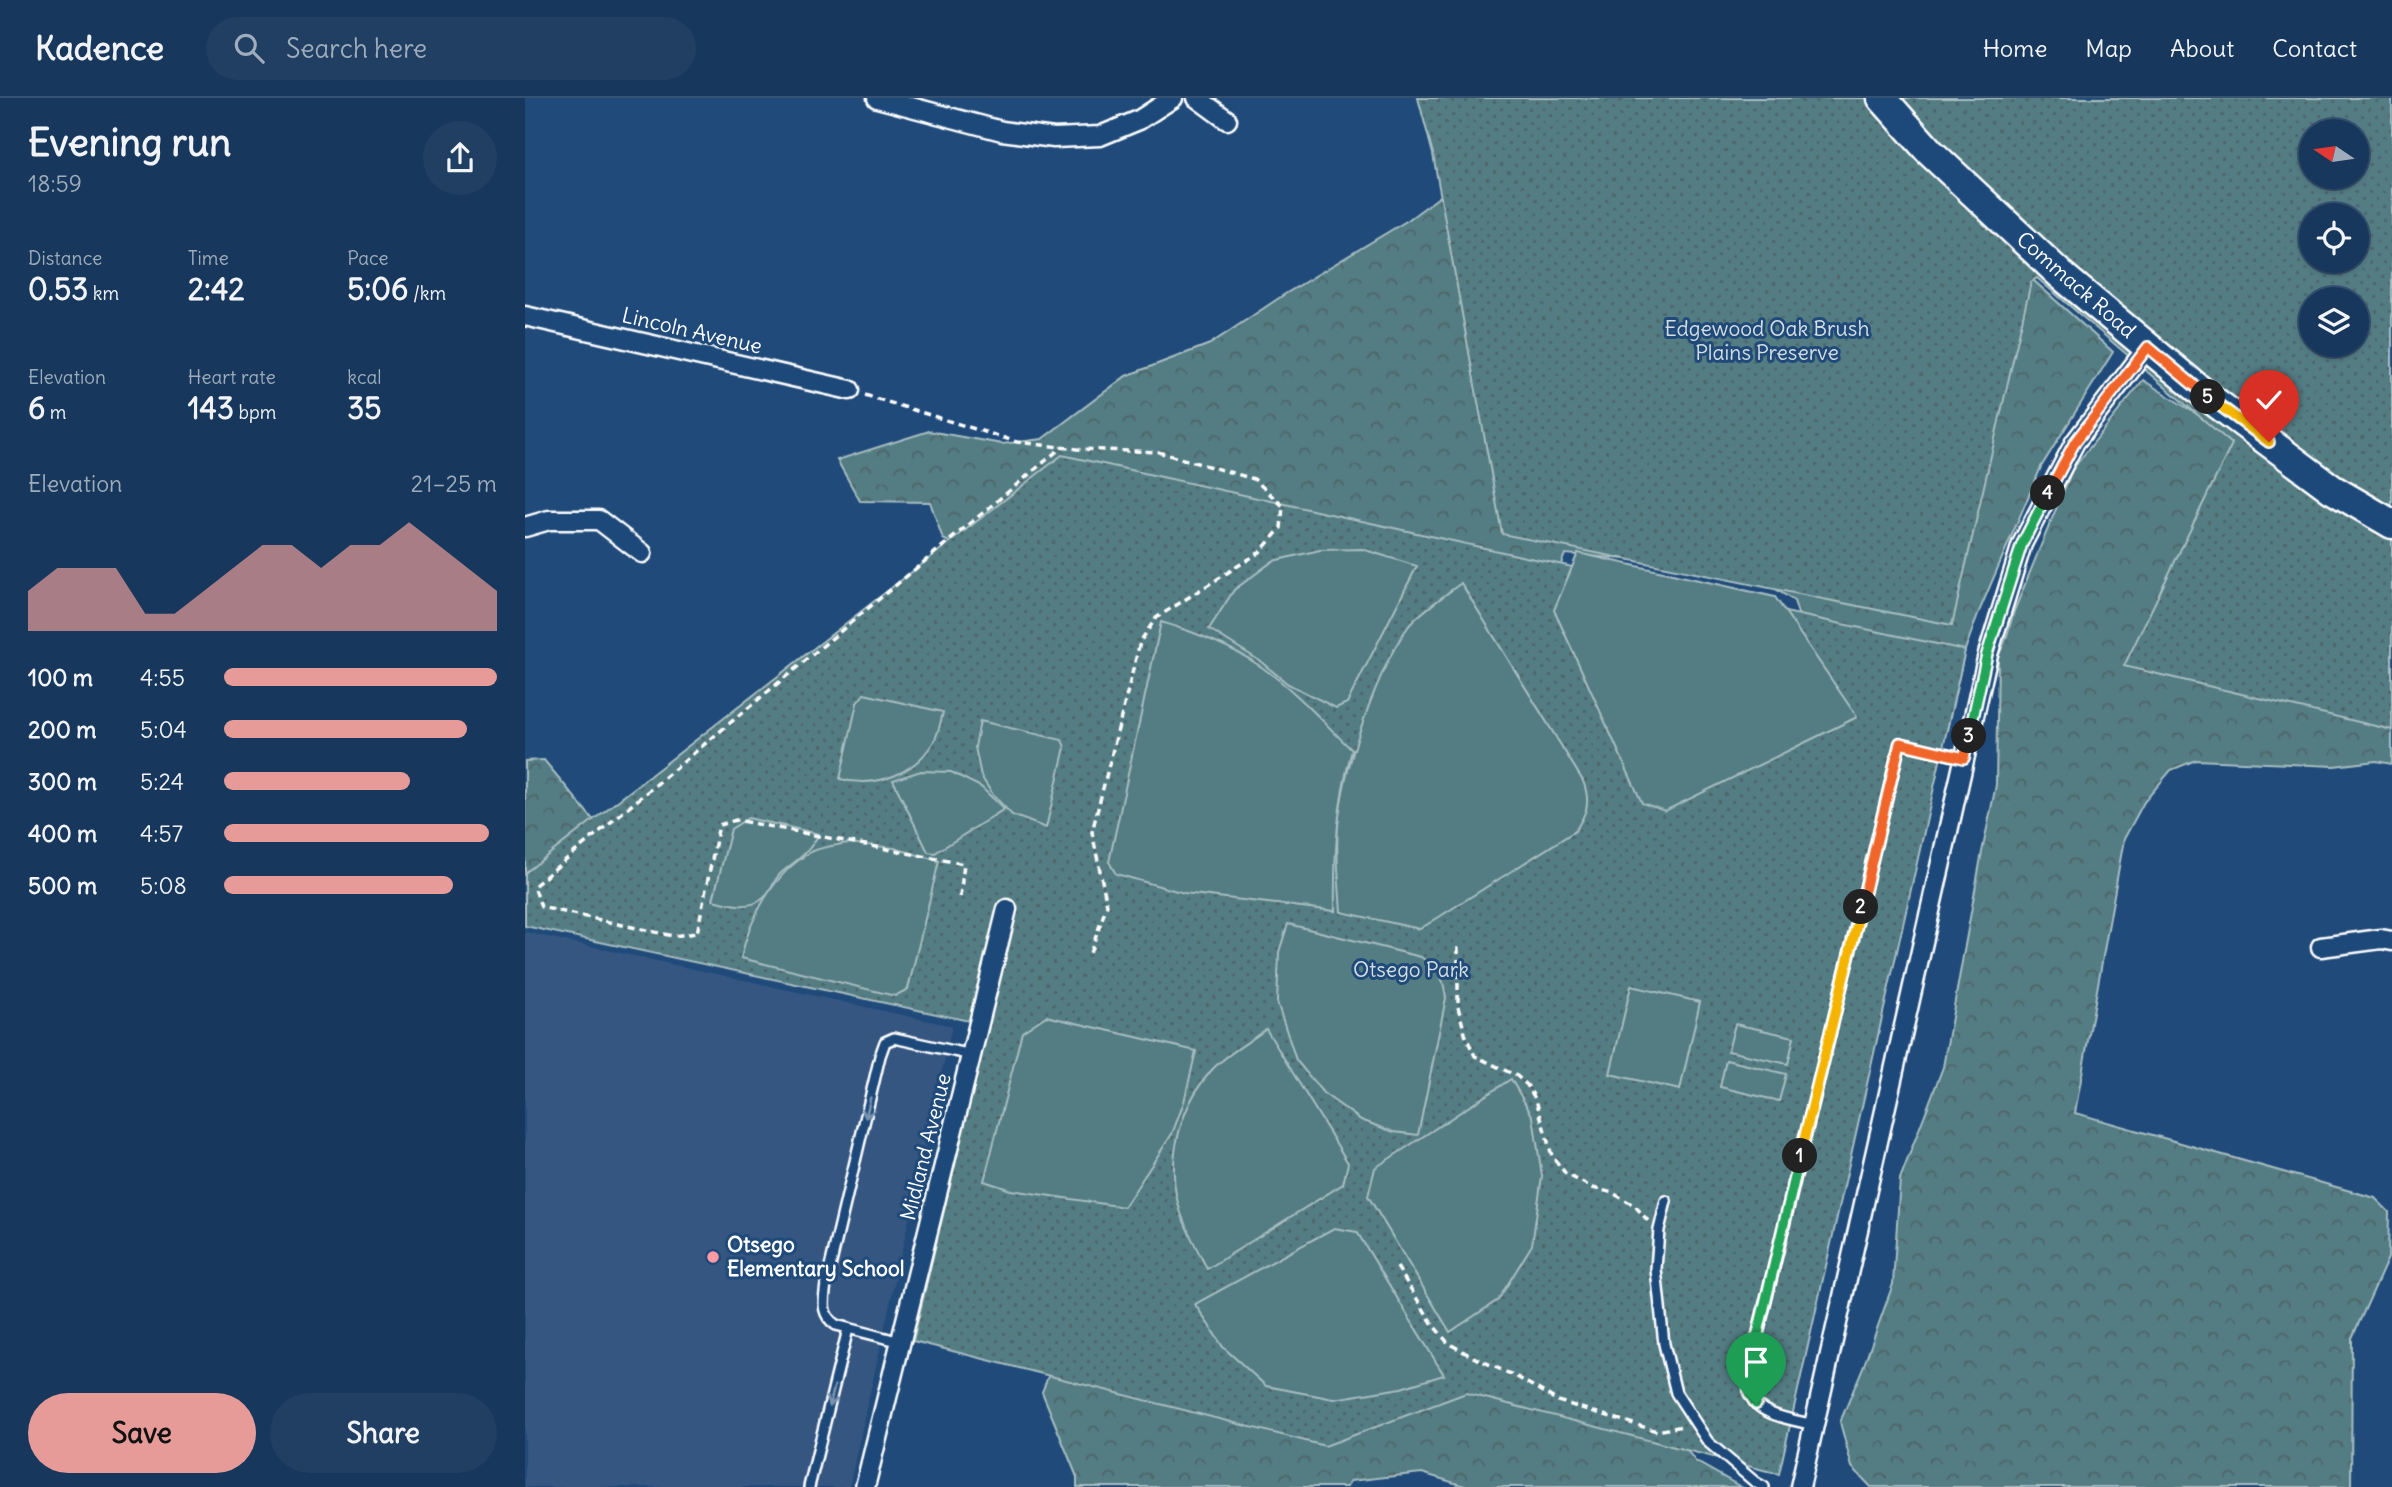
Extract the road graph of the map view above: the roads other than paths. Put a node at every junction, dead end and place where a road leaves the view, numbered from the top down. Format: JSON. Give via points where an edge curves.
{"nodes":[{"id":1,"x":1173,"y":98,"type":"edge"},
{"id":2,"x":1197,"y":98,"type":"edge"},
{"id":3,"x":1882,"y":98,"type":"edge"},
{"id":4,"x":886,"y":99,"type":"edge"},
{"id":5,"x":1227,"y":120,"type":"dead end"},
{"id":6,"x":525,"y":316,"type":"edge"},
{"id":7,"x":2148,"y":347,"type":"junction"},
{"id":8,"x":850,"y":390,"type":"road end"},
{"id":9,"x":2392,"y":524,"type":"edge"},
{"id":10,"x":525,"y":527,"type":"edge"},
{"id":11,"x":642,"y":553,"type":"dead end"},
{"id":12,"x":1964,"y":758,"type":"junction"},
{"id":13,"x":1007,"y":909,"type":"dead end"},
{"id":14,"x":2392,"y":942,"type":"edge"},
{"id":15,"x":2321,"y":947,"type":"dead end"},
{"id":16,"x":972,"y":1055,"type":"junction"},
{"id":17,"x":1666,"y":1201,"type":"dead end"},
{"id":18,"x":848,"y":1329,"type":"junction"},
{"id":19,"x":901,"y":1342,"type":"junction"},
{"id":20,"x":1814,"y":1425,"type":"junction"},
{"id":21,"x":809,"y":1487,"type":"edge"},
{"id":22,"x":865,"y":1487,"type":"edge"},
{"id":23,"x":1764,"y":1487,"type":"edge"},
{"id":24,"x":1800,"y":1487,"type":"edge"}],
"edges":[{"from":1,"to":4,"type":"street","via":[[1139,120],[1100,136],[1054,138],[1002,131]]},
{"from":2,"to":5,"type":"street"},
{"from":3,"to":7,"type":"main road","name":"Commack Road","via":[[1995,214]]},
{"from":6,"to":8,"type":"street","name":"Lincoln Avenue"},
{"from":7,"to":9,"type":"main road","name":"Commack Road","via":[[2332,489]]},
{"from":7,"to":12,"type":"street","via":[[2075,442],[2022,544],[1987,654]]},
{"from":10,"to":11,"type":"street","via":[[549,520],[599,520]]},
{"from":12,"to":20,"type":"street"},
{"from":12,"to":20,"type":"lane","via":[[1900,743],[1749,1371],[1749,1393],[1756,1404]]},
{"from":13,"to":16,"type":"street","name":"Midland Avenue"},
{"from":14,"to":15,"type":"street","via":[[2381,939]]},
{"from":16,"to":18,"type":"lane","one_way":true,"via":[[894,1038],[885,1042],[826,1284],[823,1309],[827,1319]]},
{"from":16,"to":19,"type":"street","name":"Midland Avenue"},
{"from":17,"to":23,"type":"lane","via":[[1655,1269],[1664,1344],[1676,1393],[1708,1442]]},
{"from":18,"to":19,"type":"lane"},
{"from":18,"to":21,"type":"lane","one_way":true},
{"from":19,"to":22,"type":"street","name":"Midland Avenue"},
{"from":20,"to":24,"type":"street"}]}
